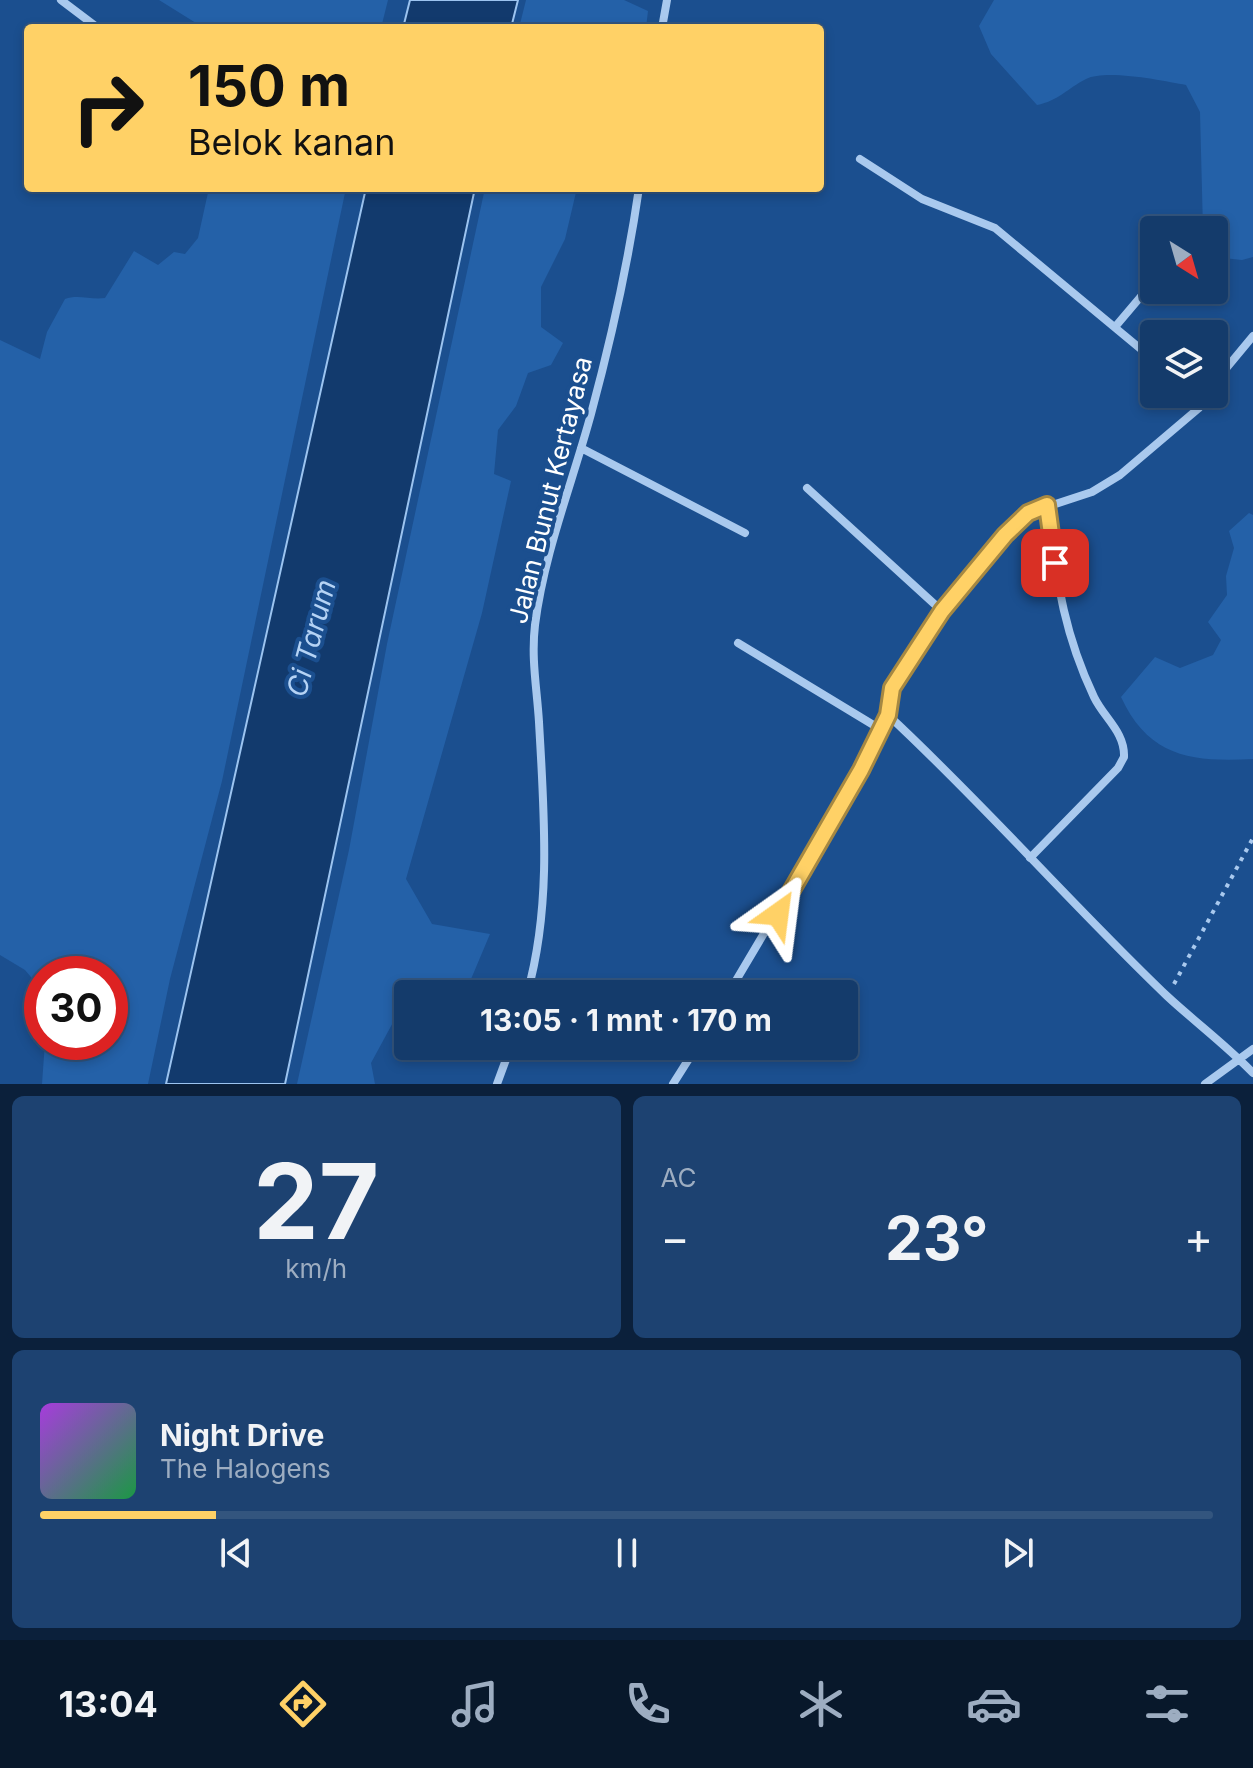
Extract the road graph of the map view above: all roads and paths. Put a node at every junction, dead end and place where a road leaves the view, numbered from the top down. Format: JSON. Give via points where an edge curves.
{"nodes":[{"id":1,"x":61,"y":0,"type":"edge"},
{"id":2,"x":667,"y":0,"type":"edge"},
{"id":3,"x":93,"y":24,"type":"edge"},
{"id":4,"x":663,"y":24,"type":"edge"},
{"id":5,"x":860,"y":159,"type":"dead end"},
{"id":6,"x":638,"y":192,"type":"edge"},
{"id":7,"x":1140,"y":298,"type":"edge"},
{"id":8,"x":1115,"y":327,"type":"junction"},
{"id":9,"x":1253,"y":336,"type":"edge"},
{"id":10,"x":1140,"y":348,"type":"edge"},
{"id":11,"x":1228,"y":366,"type":"edge"},
{"id":12,"x":1199,"y":408,"type":"edge"},
{"id":13,"x":581,"y":448,"type":"junction"},
{"id":14,"x":807,"y":488,"type":"dead end"},
{"id":15,"x":1047,"y":505,"type":"junction"},
{"id":16,"x":745,"y":533,"type":"dead end"},
{"id":17,"x":942,"y":611,"type":"junction"},
{"id":18,"x":738,"y":643,"type":"dead end"},
{"id":19,"x":888,"y":715,"type":"junction"},
{"id":20,"x":880,"y":729,"type":"junction"},
{"id":21,"x":1253,"y":838,"type":"edge"},
{"id":22,"x":1030,"y":858,"type":"junction"},
{"id":23,"x":530,"y":980,"type":"edge"},
{"id":24,"x":737,"y":980,"type":"edge"},
{"id":25,"x":1168,"y":996,"type":"junction"},
{"id":26,"x":1253,"y":1049,"type":"edge"},
{"id":27,"x":1239,"y":1058,"type":"junction"},
{"id":28,"x":506,"y":1060,"type":"edge"},
{"id":29,"x":688,"y":1060,"type":"edge"},
{"id":30,"x":1253,"y":1073,"type":"edge"},
{"id":31,"x":497,"y":1084,"type":"edge"},
{"id":32,"x":673,"y":1084,"type":"edge"},
{"id":33,"x":1205,"y":1084,"type":"edge"}],
"edges":[{"from":1,"to":3,"type":"street"},
{"from":2,"to":4,"type":"street"},
{"from":5,"to":8,"type":"street","via":[[922,199],[995,228]]},
{"from":6,"to":13,"type":"street","name":"Jalan Bunut Kertayasa"},
{"from":7,"to":8,"type":"street"},
{"from":8,"to":10,"type":"street"},
{"from":9,"to":11,"type":"street"},
{"from":12,"to":15,"type":"street","via":[[1120,475],[1092,492]]},
{"from":13,"to":16,"type":"street"},
{"from":13,"to":23,"type":"street","name":"Jalan Bunut Kertayasa","via":[[535,623],[532,664],[543,797],[543,919]]},
{"from":14,"to":17,"type":"street"},
{"from":15,"to":17,"type":"street","via":[[1028,513],[1005,535]]},
{"from":15,"to":22,"type":"street","via":[[1069,639],[1095,699],[1119,733],[1124,757]]},
{"from":17,"to":19,"type":"street","via":[[892,688]]},
{"from":18,"to":20,"type":"street"},
{"from":19,"to":20,"type":"street"},
{"from":19,"to":22,"type":"street"},
{"from":20,"to":24,"type":"street","via":[[825,835]]},
{"from":21,"to":25,"type":"path"},
{"from":22,"to":25,"type":"street"},
{"from":25,"to":27,"type":"street"},
{"from":26,"to":27,"type":"street"},
{"from":27,"to":30,"type":"street"},
{"from":27,"to":33,"type":"street"},
{"from":28,"to":31,"type":"street"},
{"from":29,"to":32,"type":"street"}]}
